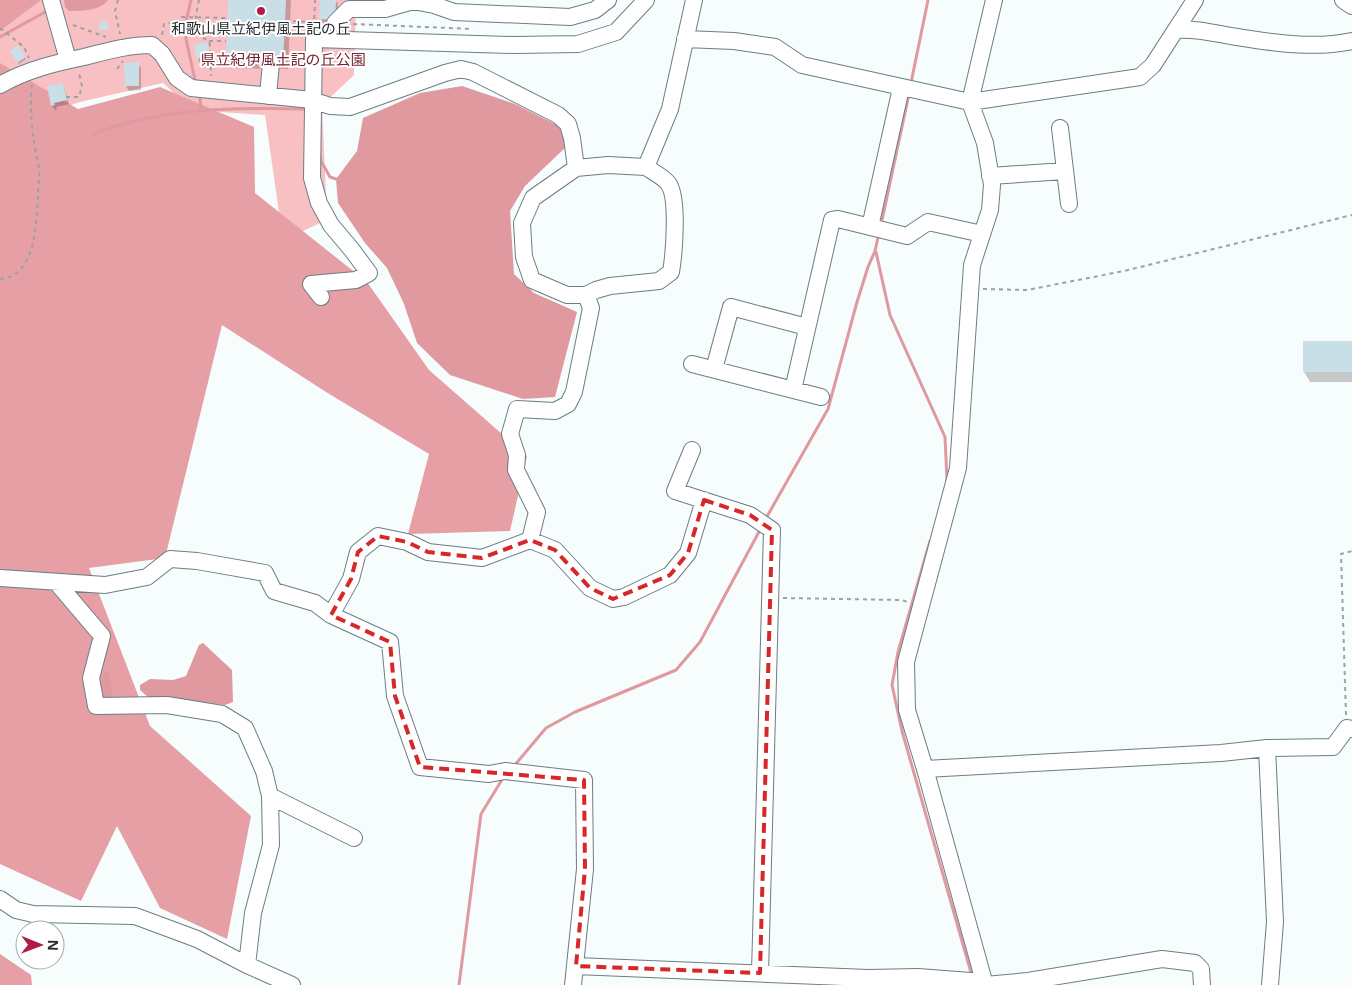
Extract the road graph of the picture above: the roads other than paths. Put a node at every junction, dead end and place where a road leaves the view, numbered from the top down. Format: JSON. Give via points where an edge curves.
{"nodes":[{"id":1,"x":51,"y":0,"type":"edge"},
{"id":2,"x":608,"y":0,"type":"edge"},
{"id":3,"x":646,"y":0,"type":"edge"},
{"id":4,"x":694,"y":0,"type":"edge"},
{"id":5,"x":994,"y":0,"type":"edge"},
{"id":6,"x":1195,"y":0,"type":"edge"},
{"id":7,"x":1343,"y":0,"type":"edge"},
{"id":8,"x":1352,"y":6,"type":"edge"},
{"id":9,"x":335,"y":23,"type":"dead end"},
{"id":10,"x":1176,"y":30,"type":"junction"},
{"id":11,"x":685,"y":39,"type":"junction"},
{"id":12,"x":1352,"y":41,"type":"edge"},
{"id":13,"x":71,"y":60,"type":"junction"},
{"id":14,"x":271,"y":63,"type":"dead end"},
{"id":15,"x":0,"y":84,"type":"edge"},
{"id":16,"x":901,"y":88,"type":"junction"},
{"id":17,"x":268,"y":96,"type":"junction"},
{"id":18,"x":312,"y":100,"type":"junction"},
{"id":19,"x":970,"y":102,"type":"junction"},
{"id":20,"x":1060,"y":128,"type":"dead end"},
{"id":21,"x":646,"y":167,"type":"junction"},
{"id":22,"x":576,"y":168,"type":"junction"},
{"id":23,"x":1065,"y":171,"type":"junction"},
{"id":24,"x":990,"y":176,"type":"junction"},
{"id":25,"x":1069,"y":204,"type":"dead end"},
{"id":26,"x":870,"y":227,"type":"junction"},
{"id":27,"x":982,"y":234,"type":"junction"},
{"id":28,"x":586,"y":296,"type":"junction"},
{"id":29,"x":321,"y":297,"type":"dead end"},
{"id":30,"x":807,"y":327,"type":"junction"},
{"id":31,"x":692,"y":364,"type":"dead end"},
{"id":32,"x":714,"y":369,"type":"junction"},
{"id":33,"x":793,"y":390,"type":"junction"},
{"id":34,"x":821,"y":397,"type":"dead end"},
{"id":35,"x":692,"y":450,"type":"dead end"},
{"id":36,"x":704,"y":500,"type":"junction"},
{"id":37,"x":530,"y":540,"type":"junction"},
{"id":38,"x":0,"y":578,"type":"edge"},
{"id":39,"x":57,"y":583,"type":"junction"},
{"id":40,"x":331,"y":615,"type":"junction"},
{"id":41,"x":1349,"y":728,"type":"edge"},
{"id":42,"x":1267,"y":748,"type":"junction"},
{"id":43,"x":925,"y":769,"type":"junction"},
{"id":44,"x":270,"y":796,"type":"junction"},
{"id":45,"x":354,"y":838,"type":"dead end"},
{"id":46,"x":0,"y":898,"type":"edge"},
{"id":47,"x":246,"y":965,"type":"junction"},
{"id":48,"x":576,"y":966,"type":"junction"},
{"id":49,"x":760,"y":973,"type":"junction"},
{"id":50,"x":715,"y":978,"type":"edge"},
{"id":51,"x":868,"y":982,"type":"edge"},
{"id":52,"x":985,"y":984,"type":"edge"},
{"id":53,"x":292,"y":985,"type":"edge"},
{"id":54,"x":574,"y":985,"type":"edge"},
{"id":55,"x":1202,"y":985,"type":"edge"},
{"id":56,"x":1270,"y":985,"type":"edge"}],
"edges":[{"from":1,"to":13,"type":"street"},
{"from":2,"to":9,"type":"street","via":[[595,10],[570,17],[454,12],[413,2],[385,9],[349,9]]},
{"from":3,"to":18,"type":"street","via":[[616,32],[578,44],[314,39]]},
{"from":4,"to":11,"type":"street"},
{"from":5,"to":19,"type":"street"},
{"from":6,"to":10,"type":"street"},
{"from":7,"to":8,"type":"street"},
{"from":10,"to":12,"type":"street","via":[[1310,45]]},
{"from":10,"to":19,"type":"street","via":[[1153,65],[1140,77]]},
{"from":11,"to":16,"type":"street","via":[[775,47],[802,65]]},
{"from":11,"to":21,"type":"street","via":[[670,109]]},
{"from":13,"to":15,"type":"street","via":[[33,70]]},
{"from":13,"to":17,"type":"street","via":[[137,45],[152,45],[162,54],[177,78],[191,88]]},
{"from":14,"to":17,"type":"street"},
{"from":16,"to":19,"type":"street"},
{"from":16,"to":26,"type":"street"},
{"from":17,"to":18,"type":"street"},
{"from":18,"to":22,"type":"street","via":[[350,108],[445,73],[473,72],[563,119],[572,138]]},
{"from":18,"to":29,"type":"street","via":[[312,178],[318,203],[369,273],[356,280],[311,284]]},
{"from":19,"to":24,"type":"street","via":[[985,143]]},
{"from":20,"to":23,"type":"street"},
{"from":21,"to":22,"type":"street","via":[[608,164]]},
{"from":21,"to":28,"type":"street","via":[[668,184],[673,195],[675,253],[671,272],[659,281],[610,286]]},
{"from":22,"to":28,"type":"street","via":[[533,198],[522,223],[524,257],[532,280],[567,295]]},
{"from":23,"to":24,"type":"street"},
{"from":23,"to":25,"type":"street"},
{"from":24,"to":27,"type":"street","via":[[990,210]]},
{"from":26,"to":27,"type":"street","via":[[906,236],[928,222]]},
{"from":26,"to":30,"type":"street","via":[[832,220]]},
{"from":27,"to":43,"type":"street","via":[[972,265],[958,468],[906,662],[907,710]]},
{"from":28,"to":37,"type":"street","via":[[591,308],[574,392],[568,404],[555,412],[517,409],[510,434],[517,454],[516,470],[537,512]]},
{"from":30,"to":32,"type":"street","via":[[731,307]]},
{"from":30,"to":33,"type":"street"},
{"from":31,"to":32,"type":"street"},
{"from":32,"to":33,"type":"street"},
{"from":33,"to":34,"type":"street"},
{"from":35,"to":36,"type":"street","via":[[675,491]]},
{"from":36,"to":37,"type":"street","via":[[688,553],[670,575],[624,597],[613,599],[590,588],[554,550]]},
{"from":36,"to":49,"type":"street","via":[[750,515],[772,530]]},
{"from":37,"to":40,"type":"street","via":[[482,558],[428,552],[407,542],[378,536],[358,552],[351,578]]},
{"from":38,"to":39,"type":"street"},
{"from":39,"to":40,"type":"street","via":[[105,585],[148,577],[170,559],[197,561],[265,573],[274,591],[315,603]]},
{"from":39,"to":44,"type":"street","via":[[102,636],[91,678],[96,706],[167,705],[222,714],[245,728],[264,771]]},
{"from":40,"to":48,"type":"street","via":[[390,642],[395,696],[420,767],[489,774],[505,771],[584,780],[584,869]]},
{"from":41,"to":42,"type":"street","via":[[1333,747]]},
{"from":42,"to":43,"type":"street"},
{"from":42,"to":56,"type":"street","via":[[1275,922]]},
{"from":43,"to":52,"type":"street"},
{"from":44,"to":45,"type":"street"},
{"from":44,"to":47,"type":"street","via":[[271,845],[252,913]]},
{"from":46,"to":47,"type":"street","via":[[16,910],[33,914],[135,916],[197,939]]},
{"from":47,"to":53,"type":"street"},
{"from":48,"to":50,"type":"street"},
{"from":48,"to":54,"type":"street"},
{"from":49,"to":50,"type":"street"},
{"from":49,"to":51,"type":"street"},
{"from":51,"to":52,"type":"street","via":[[918,977]]},
{"from":52,"to":55,"type":"street","via":[[1028,981],[1162,959],[1195,963],[1200,969]]}]}
